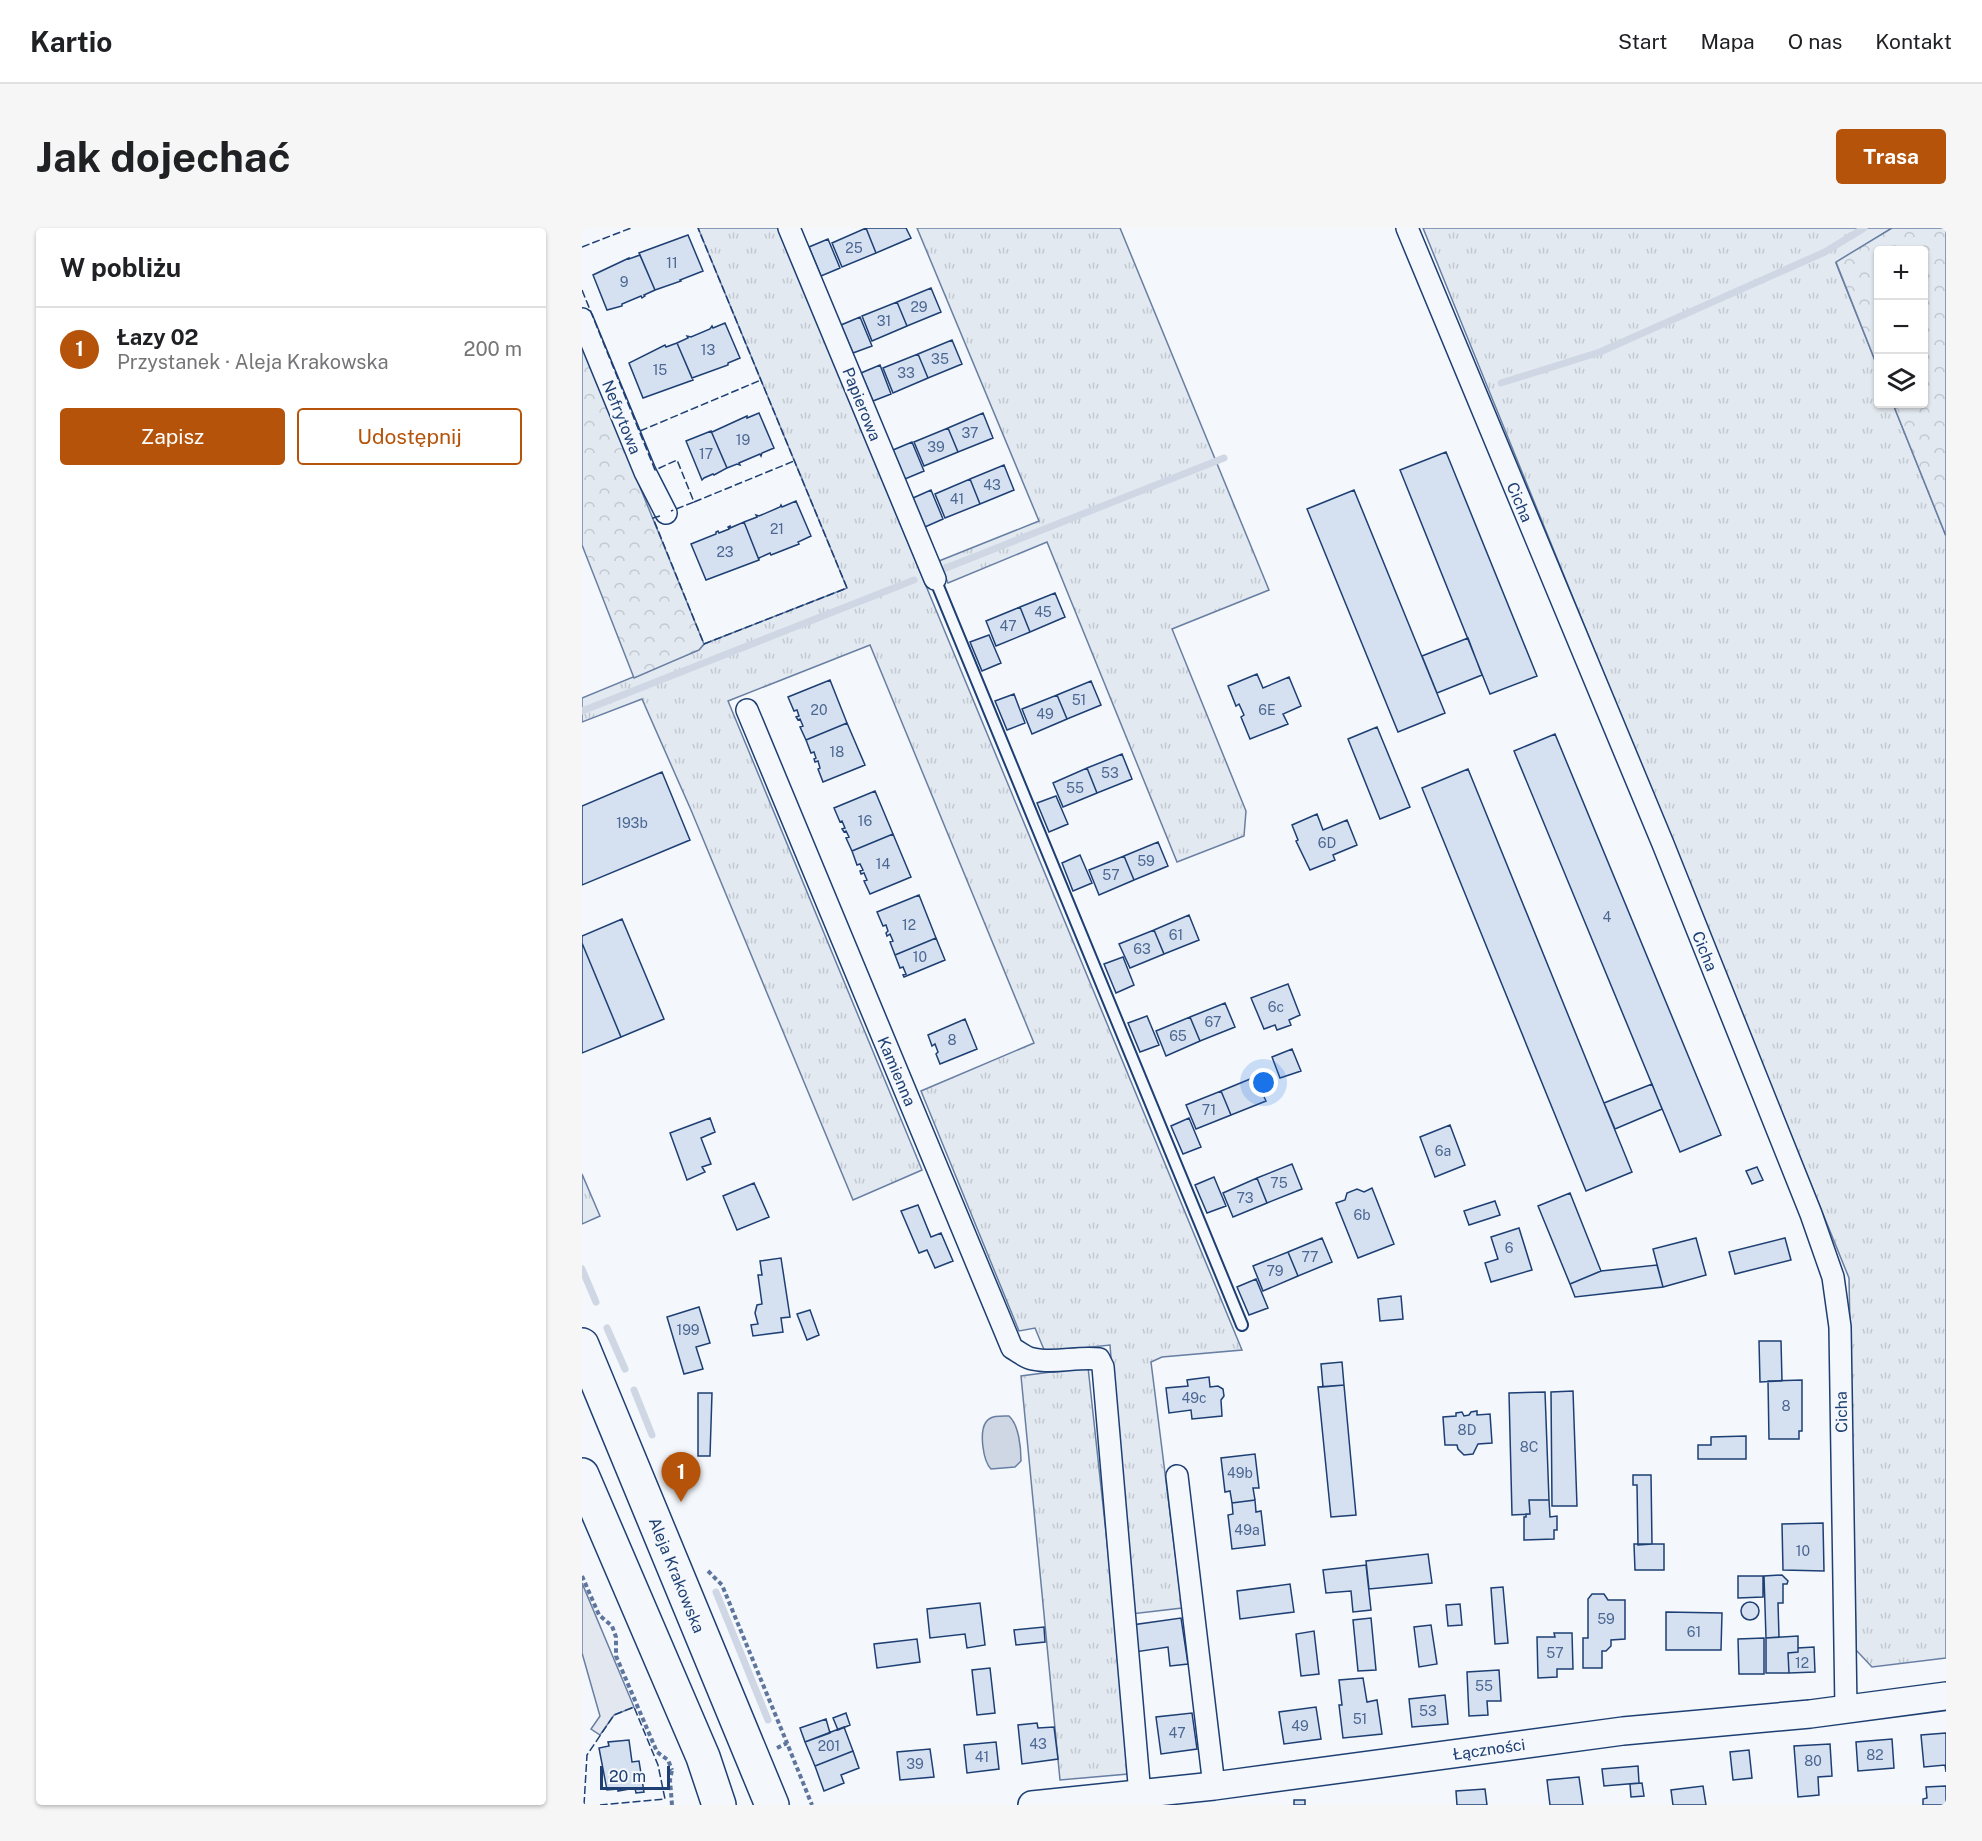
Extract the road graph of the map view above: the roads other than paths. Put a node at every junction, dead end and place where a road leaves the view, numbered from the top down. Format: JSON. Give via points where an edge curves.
{"nodes":[{"id":1,"x":789,"y":228,"type":"edge"},
{"id":2,"x":1407,"y":228,"type":"edge"},
{"id":3,"x":582,"y":319,"type":"edge"},
{"id":4,"x":666,"y":513,"type":"dead end"},
{"id":5,"x":935,"y":579,"type":"joint"},
{"id":6,"x":747,"y":710,"type":"dead end"},
{"id":7,"x":1242,"y":1325,"type":"dead end"},
{"id":8,"x":582,"y":1345,"type":"edge"},
{"id":9,"x":582,"y":1475,"type":"edge"},
{"id":10,"x":1176,"y":1476,"type":"dead end"},
{"id":11,"x":1946,"y":1696,"type":"edge"},
{"id":12,"x":1846,"y":1708,"type":"junction"},
{"id":13,"x":1214,"y":1786,"type":"junction"},
{"id":14,"x":1140,"y":1795,"type":"junction"},
{"id":15,"x":719,"y":1805,"type":"edge"},
{"id":16,"x":772,"y":1805,"type":"edge"},
{"id":17,"x":1032,"y":1805,"type":"edge"}],
"edges":[{"from":1,"to":5,"type":"street","name":"Papierowa"},
{"from":2,"to":12,"type":"street","name":"Cicha","via":[[1663,844],[1833,1277],[1840,1327]]},
{"from":3,"to":4,"type":"street","name":"Nefrytowa"},
{"from":5,"to":7,"type":"lane"},
{"from":6,"to":14,"type":"street","name":"Kamienna","via":[[1012,1348],[1031,1359],[1099,1359],[1106,1381]]},
{"from":8,"to":16,"type":"main road","name":"Aleja Krakowska"},
{"from":9,"to":15,"type":"main road","via":[[699,1748]]},
{"from":10,"to":13,"type":"street"},
{"from":11,"to":12,"type":"street","name":"Łączności"},
{"from":12,"to":13,"type":"street","name":"Łączności","via":[[1623,1731]]},
{"from":13,"to":14,"type":"street","name":"Łączności"},
{"from":14,"to":17,"type":"street","name":"Łączności"}]}
